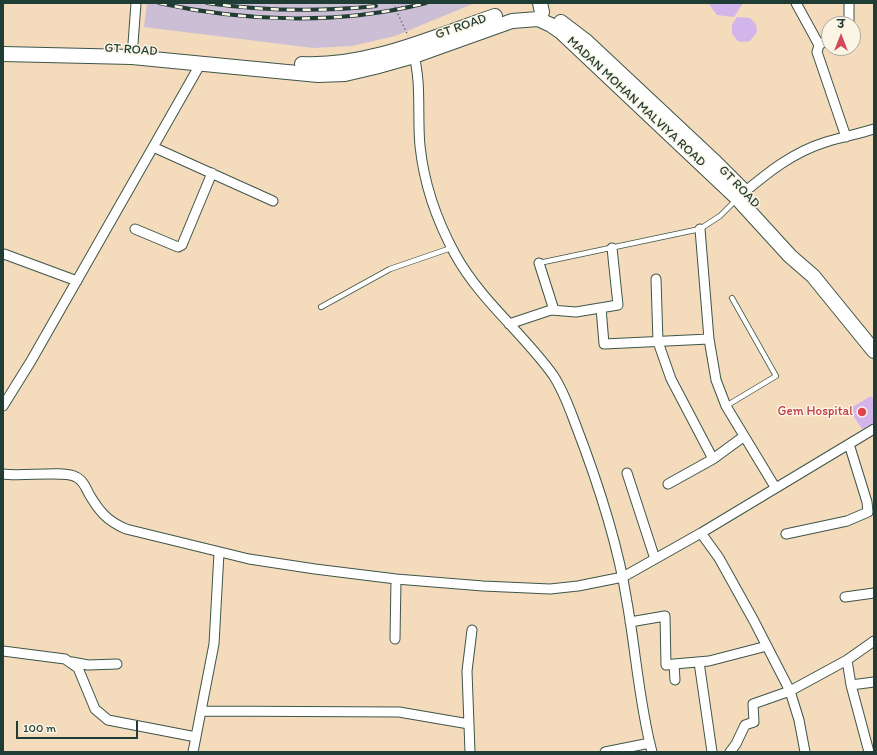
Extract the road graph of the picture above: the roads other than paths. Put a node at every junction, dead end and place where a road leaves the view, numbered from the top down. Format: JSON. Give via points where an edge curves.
{"nodes":[{"id":1,"x":136,"y":3,"type":"edge"},
{"id":2,"x":796,"y":3,"type":"edge"},
{"id":3,"x":849,"y":3,"type":"edge"},
{"id":4,"x":540,"y":12,"type":"edge"},
{"id":5,"x":849,"y":16,"type":"edge"},
{"id":6,"x":3,"y":45,"type":"edge"},
{"id":7,"x":819,"y":45,"type":"joint"},
{"id":8,"x":413,"y":50,"type":"junction"},
{"id":9,"x":132,"y":53,"type":"junction"},
{"id":10,"x":3,"y":54,"type":"edge"},
{"id":11,"x":201,"y":63,"type":"junction"},
{"id":12,"x":874,"y":130,"type":"edge"},
{"id":13,"x":846,"y":137,"type":"junction"},
{"id":14,"x":153,"y":146,"type":"junction"},
{"id":15,"x":212,"y":173,"type":"junction"},
{"id":16,"x":741,"y":195,"type":"junction"},
{"id":17,"x":273,"y":201,"type":"dead end"},
{"id":18,"x":700,"y":229,"type":"junction"},
{"id":19,"x":134,"y":230,"type":"dead end"},
{"id":20,"x":451,"y":248,"type":"junction"},
{"id":21,"x":612,"y":248,"type":"junction"},
{"id":22,"x":4,"y":254,"type":"edge"},
{"id":23,"x":539,"y":263,"type":"joint"},
{"id":24,"x":656,"y":279,"type":"dead end"},
{"id":25,"x":77,"y":281,"type":"junction"},
{"id":26,"x":732,"y":298,"type":"dead end"},
{"id":27,"x":321,"y":307,"type":"dead end"},
{"id":28,"x":600,"y":308,"type":"junction"},
{"id":29,"x":551,"y":310,"type":"junction"},
{"id":30,"x":509,"y":324,"type":"junction"},
{"id":31,"x":709,"y":339,"type":"junction"},
{"id":32,"x":658,"y":342,"type":"junction"},
{"id":33,"x":874,"y":351,"type":"edge"},
{"id":34,"x":3,"y":406,"type":"edge"},
{"id":35,"x":726,"y":406,"type":"junction"},
{"id":36,"x":874,"y":429,"type":"edge"},
{"id":37,"x":743,"y":437,"type":"junction"},
{"id":38,"x":849,"y":444,"type":"junction"},
{"id":39,"x":713,"y":459,"type":"junction"},
{"id":40,"x":627,"y":473,"type":"dead end"},
{"id":41,"x":3,"y":474,"type":"edge"},
{"id":42,"x":668,"y":484,"type":"dead end"},
{"id":43,"x":775,"y":487,"type":"junction"},
{"id":44,"x":701,"y":533,"type":"junction"},
{"id":45,"x":786,"y":534,"type":"dead end"},
{"id":46,"x":219,"y":553,"type":"junction"},
{"id":47,"x":655,"y":559,"type":"junction"},
{"id":48,"x":623,"y":577,"type":"junction"},
{"id":49,"x":396,"y":579,"type":"junction"},
{"id":50,"x":874,"y":593,"type":"edge"},
{"id":51,"x":845,"y":596,"type":"dead end"},
{"id":52,"x":630,"y":622,"type":"junction"},
{"id":53,"x":472,"y":630,"type":"dead end"},
{"id":54,"x":395,"y":639,"type":"dead end"},
{"id":55,"x":874,"y":641,"type":"edge"},
{"id":56,"x":767,"y":646,"type":"junction"},
{"id":57,"x":3,"y":651,"type":"edge"},
{"id":58,"x":847,"y":660,"type":"junction"},
{"id":59,"x":71,"y":661,"type":"junction"},
{"id":60,"x":699,"y":662,"type":"junction"},
{"id":61,"x":117,"y":664,"type":"dead end"},
{"id":62,"x":674,"y":664,"type":"junction"},
{"id":63,"x":675,"y":680,"type":"dead end"},
{"id":64,"x":874,"y":682,"type":"edge"},
{"id":65,"x":851,"y":685,"type":"junction"},
{"id":66,"x":790,"y":691,"type":"junction"},
{"id":67,"x":202,"y":711,"type":"junction"},
{"id":68,"x":469,"y":724,"type":"junction"},
{"id":69,"x":196,"y":737,"type":"junction"},
{"id":70,"x":651,"y":748,"type":"edge"},
{"id":71,"x":193,"y":752,"type":"edge"},
{"id":72,"x":470,"y":752,"type":"edge"},
{"id":73,"x":605,"y":752,"type":"edge"},
{"id":74,"x":712,"y":752,"type":"edge"},
{"id":75,"x":730,"y":752,"type":"edge"},
{"id":76,"x":805,"y":752,"type":"edge"},
{"id":77,"x":869,"y":752,"type":"edge"}],
"edges":[{"from":1,"to":9,"type":"street"},
{"from":2,"to":7,"type":"street"},
{"from":3,"to":5,"type":"street"},
{"from":4,"to":8,"type":"highway","name":"GT ROAD","via":[[499,14]]},
{"from":4,"to":16,"type":"highway","name":"GT ROAD","via":[[553,16],[586,41],[713,160]]},
{"from":6,"to":9,"type":"highway","name":"GT ROAD"},
{"from":7,"to":13,"type":"street","via":[[819,63]]},
{"from":8,"to":9,"type":"highway","name":"GT ROAD","via":[[319,65]]},
{"from":8,"to":11,"type":"highway","name":"GT ROAD","via":[[345,74],[318,75]]},
{"from":8,"to":20,"type":"street","via":[[418,74],[422,162],[434,206]]},
{"from":9,"to":10,"type":"highway","name":"GT ROAD"},
{"from":9,"to":11,"type":"highway","name":"GT ROAD"},
{"from":11,"to":14,"type":"street"},
{"from":12,"to":13,"type":"street"},
{"from":13,"to":16,"type":"street","via":[[814,146],[787,159]]},
{"from":14,"to":15,"type":"street"},
{"from":14,"to":25,"type":"street"},
{"from":15,"to":17,"type":"street"},
{"from":15,"to":19,"type":"street","via":[[182,245],[170,245]]},
{"from":16,"to":18,"type":"lane","via":[[720,216]]},
{"from":16,"to":33,"type":"highway","via":[[790,256],[813,276]]},
{"from":18,"to":21,"type":"lane"},
{"from":18,"to":31,"type":"street"},
{"from":20,"to":27,"type":"lane","via":[[390,269]]},
{"from":20,"to":30,"type":"street","via":[[473,282]]},
{"from":21,"to":23,"type":"lane"},
{"from":21,"to":28,"type":"street","via":[[618,305]]},
{"from":22,"to":25,"type":"street"},
{"from":23,"to":29,"type":"street","via":[[553,307]]},
{"from":24,"to":32,"type":"street"},
{"from":25,"to":34,"type":"street"},
{"from":26,"to":35,"type":"lane","via":[[776,376]]},
{"from":28,"to":29,"type":"street","via":[[576,312]]},
{"from":28,"to":32,"type":"street","via":[[604,344]]},
{"from":29,"to":30,"type":"street"},
{"from":30,"to":48,"type":"street","via":[[552,375],[566,399],[601,499]]},
{"from":31,"to":32,"type":"street"},
{"from":31,"to":35,"type":"street","via":[[716,380]]},
{"from":32,"to":39,"type":"street","via":[[671,379]]},
{"from":35,"to":37,"type":"street"},
{"from":36,"to":38,"type":"street"},
{"from":37,"to":39,"type":"street"},
{"from":37,"to":43,"type":"street"},
{"from":38,"to":43,"type":"street"},
{"from":38,"to":45,"type":"street","via":[[868,512],[847,521]]},
{"from":39,"to":42,"type":"street"},
{"from":40,"to":47,"type":"street"},
{"from":41,"to":46,"type":"street","via":[[61,474],[76,477],[82,482],[105,518],[114,524]]},
{"from":43,"to":44,"type":"street"},
{"from":44,"to":47,"type":"street"},
{"from":44,"to":56,"type":"street","via":[[718,558]]},
{"from":46,"to":49,"type":"street"},
{"from":46,"to":67,"type":"street","via":[[214,644]]},
{"from":47,"to":48,"type":"street"},
{"from":48,"to":49,"type":"street","via":[[550,589]]},
{"from":48,"to":52,"type":"street"},
{"from":49,"to":54,"type":"street"},
{"from":50,"to":51,"type":"street"},
{"from":52,"to":62,"type":"street","via":[[665,616],[666,665]]},
{"from":52,"to":70,"type":"street"},
{"from":53,"to":68,"type":"street","via":[[467,671]]},
{"from":55,"to":58,"type":"street"},
{"from":56,"to":60,"type":"street"},
{"from":56,"to":66,"type":"street"},
{"from":57,"to":59,"type":"street"},
{"from":58,"to":65,"type":"street"},
{"from":58,"to":66,"type":"street"},
{"from":59,"to":61,"type":"street","via":[[88,665]]},
{"from":59,"to":69,"type":"street","via":[[78,668],[95,709],[108,720]]},
{"from":60,"to":62,"type":"street"},
{"from":60,"to":74,"type":"street"},
{"from":62,"to":63,"type":"street"},
{"from":64,"to":65,"type":"street"},
{"from":65,"to":77,"type":"street"},
{"from":66,"to":75,"type":"street","via":[[753,704],[754,722],[745,725]]},
{"from":66,"to":76,"type":"street"},
{"from":67,"to":68,"type":"street","via":[[399,712]]},
{"from":67,"to":69,"type":"street"},
{"from":68,"to":72,"type":"street"},
{"from":69,"to":71,"type":"street"},
{"from":70,"to":73,"type":"street"}]}
